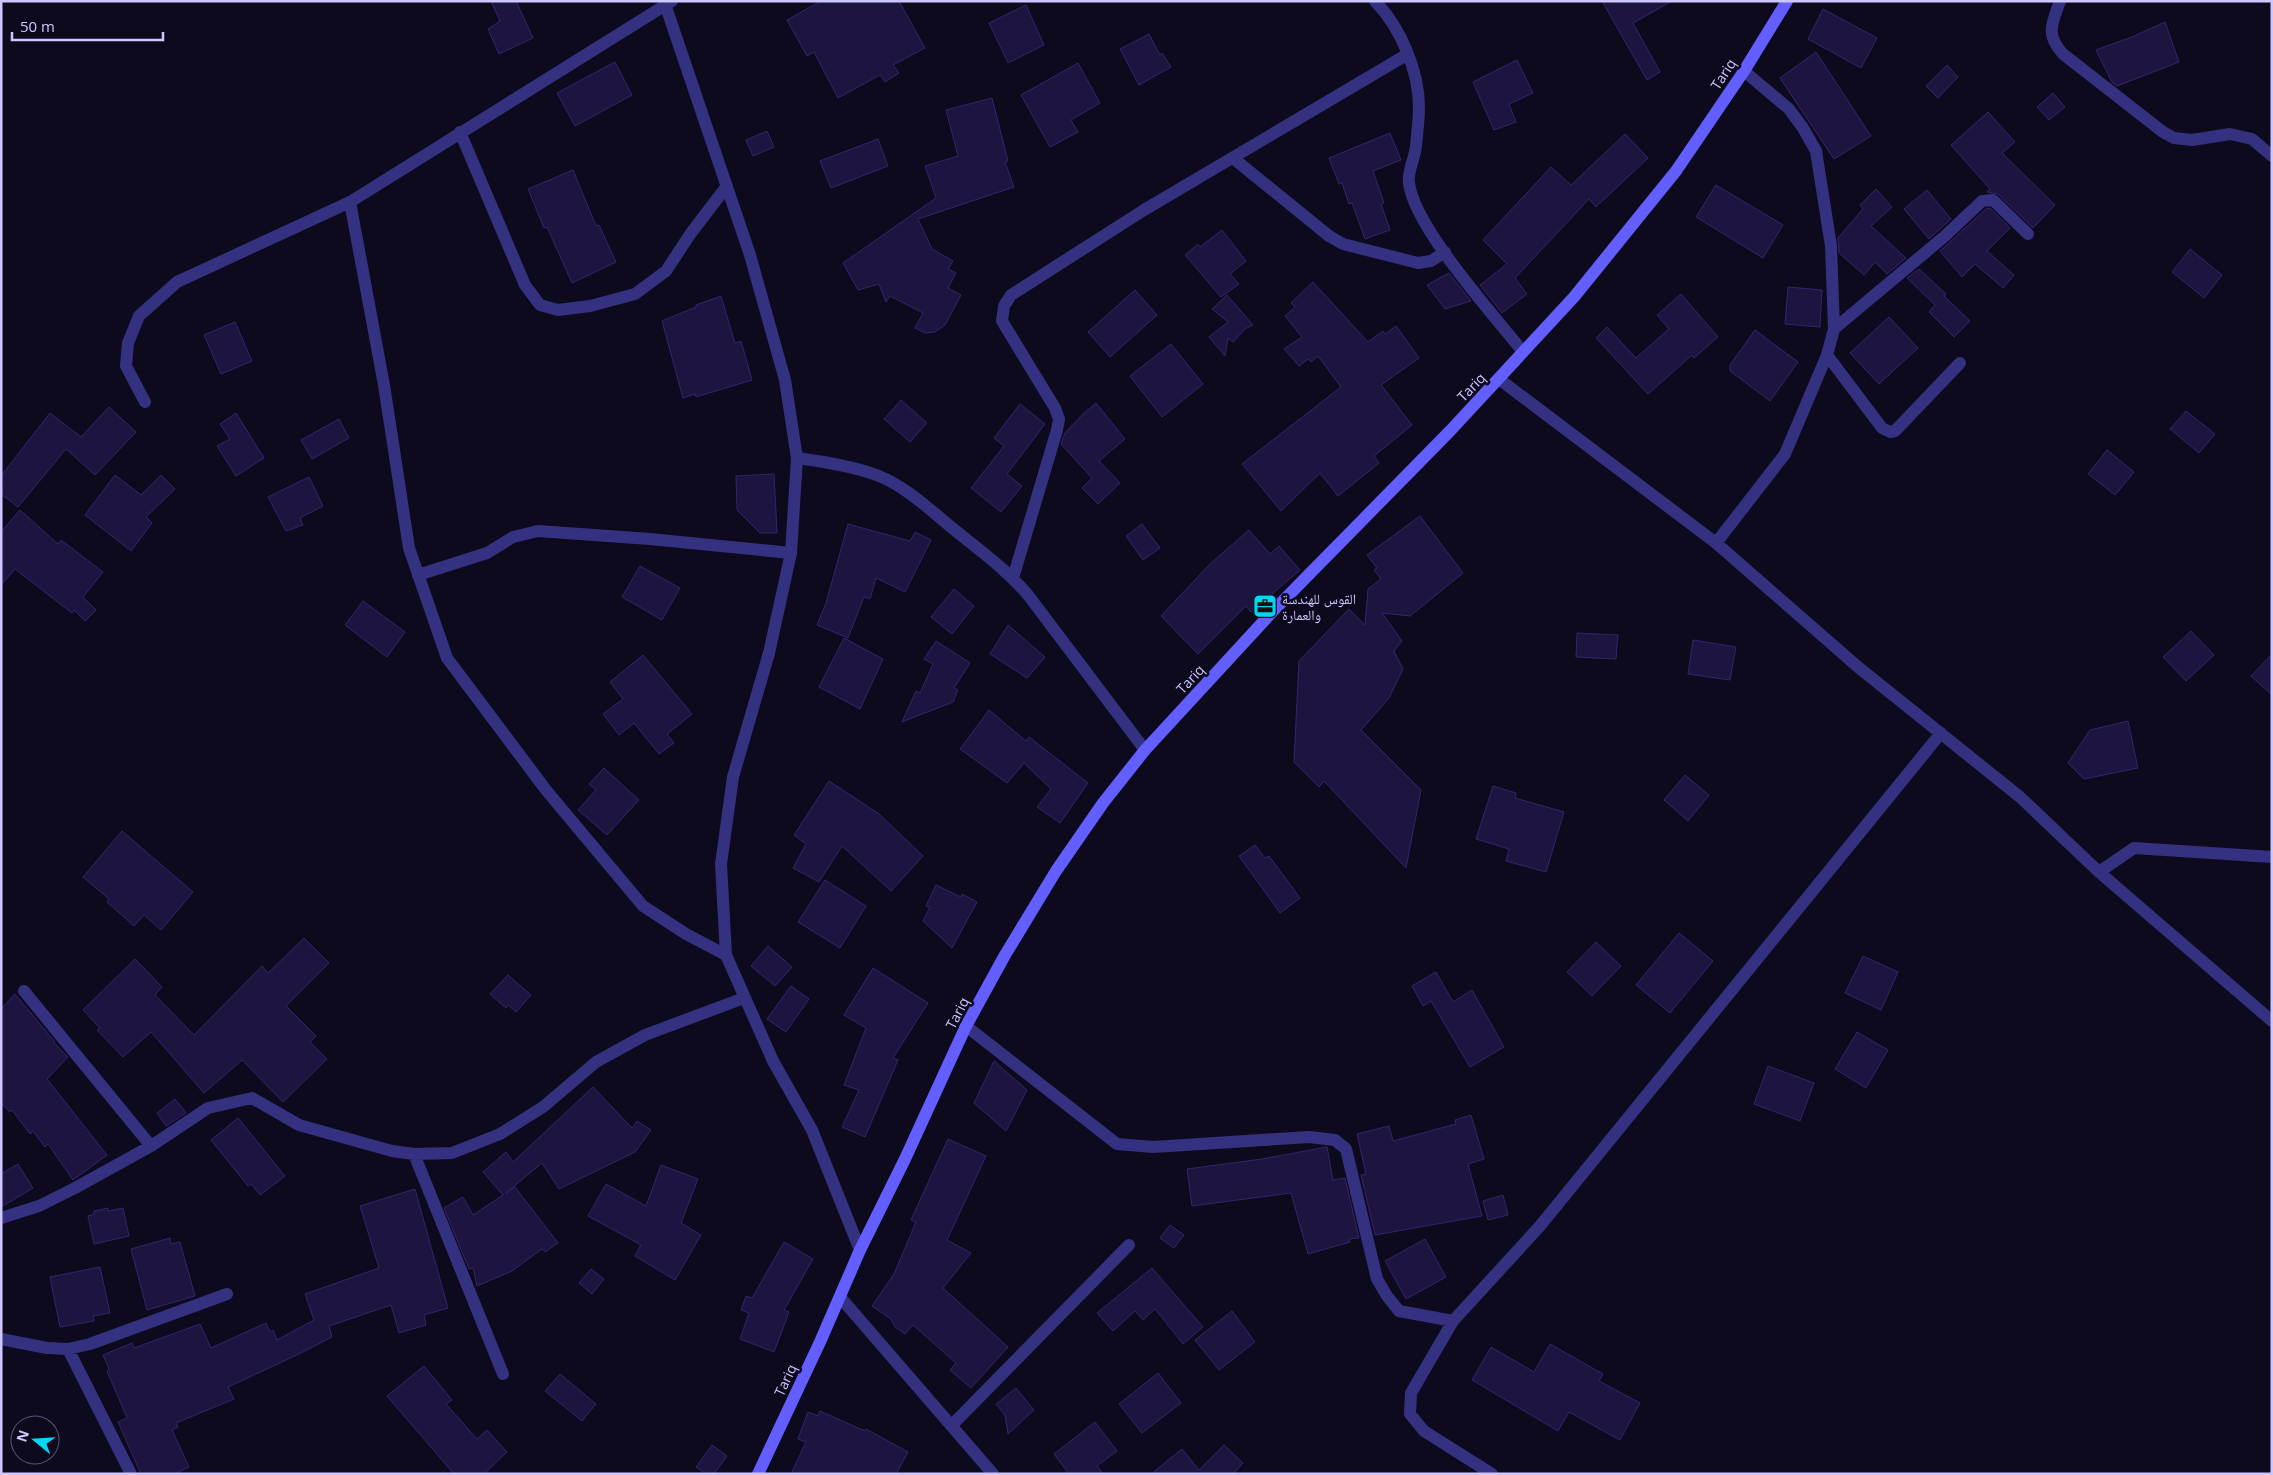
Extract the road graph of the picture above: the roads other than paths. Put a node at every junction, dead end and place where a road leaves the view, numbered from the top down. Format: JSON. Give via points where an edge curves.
{"nodes":[{"id":1,"x":1375,"y":1,"type":"edge"},
{"id":2,"x":1787,"y":1,"type":"edge"},
{"id":3,"x":2060,"y":1,"type":"edge"},
{"id":4,"x":667,"y":2,"type":"edge"},
{"id":5,"x":1408,"y":54,"type":"junction"},
{"id":6,"x":1744,"y":71,"type":"junction"},
{"id":7,"x":460,"y":132,"type":"junction"},
{"id":8,"x":2272,"y":156,"type":"edge"},
{"id":9,"x":1233,"y":158,"type":"junction"},
{"id":10,"x":727,"y":186,"type":"junction"},
{"id":11,"x":350,"y":202,"type":"junction"},
{"id":12,"x":2028,"y":234,"type":"dead end"},
{"id":13,"x":1445,"y":252,"type":"junction"},
{"id":14,"x":1834,"y":328,"type":"junction"},
{"id":15,"x":1523,"y":352,"type":"junction"},
{"id":16,"x":1827,"y":355,"type":"junction"},
{"id":17,"x":1960,"y":363,"type":"dead end"},
{"id":18,"x":1499,"y":379,"type":"junction"},
{"id":19,"x":145,"y":402,"type":"dead end"},
{"id":20,"x":797,"y":458,"type":"junction"},
{"id":21,"x":1716,"y":542,"type":"junction"},
{"id":22,"x":791,"y":554,"type":"junction"},
{"id":23,"x":418,"y":575,"type":"junction"},
{"id":24,"x":1013,"y":578,"type":"junction"},
{"id":25,"x":1941,"y":733,"type":"junction"},
{"id":26,"x":1145,"y":750,"type":"junction"},
{"id":27,"x":2272,"y":857,"type":"edge"},
{"id":28,"x":2098,"y":872,"type":"junction"},
{"id":29,"x":726,"y":954,"type":"junction"},
{"id":30,"x":24,"y":991,"type":"dead end"},
{"id":31,"x":744,"y":998,"type":"junction"},
{"id":32,"x":2272,"y":1020,"type":"edge"},
{"id":33,"x":966,"y":1026,"type":"junction"},
{"id":34,"x":151,"y":1146,"type":"junction"},
{"id":35,"x":414,"y":1154,"type":"junction"},
{"id":36,"x":1,"y":1218,"type":"edge"},
{"id":37,"x":1129,"y":1245,"type":"dead end"},
{"id":38,"x":860,"y":1250,"type":"junction"},
{"id":39,"x":227,"y":1294,"type":"dead end"},
{"id":40,"x":840,"y":1297,"type":"junction"},
{"id":41,"x":1453,"y":1321,"type":"junction"},
{"id":42,"x":1,"y":1340,"type":"edge"},
{"id":43,"x":68,"y":1349,"type":"junction"},
{"id":44,"x":503,"y":1374,"type":"dead end"},
{"id":45,"x":952,"y":1425,"type":"junction"},
{"id":46,"x":131,"y":1474,"type":"edge"},
{"id":47,"x":758,"y":1474,"type":"edge"},
{"id":48,"x":993,"y":1474,"type":"edge"},
{"id":49,"x":1492,"y":1474,"type":"edge"}],
"edges":[{"from":1,"to":5,"type":"street"},
{"from":2,"to":6,"type":"main road","name":"Tariq"},
{"from":3,"to":8,"type":"street","via":[[2052,26],[2051,36],[2055,45],[2163,132],[2184,140],[2222,134],[2240,135],[2252,139]]},
{"from":4,"to":7,"type":"street"},
{"from":4,"to":10,"type":"street"},
{"from":5,"to":9,"type":"street"},
{"from":5,"to":13,"type":"street","via":[[1416,81],[1419,109],[1416,148],[1408,182],[1420,216]]},
{"from":6,"to":14,"type":"street","via":[[1789,109],[1816,151],[1831,246]]},
{"from":6,"to":15,"type":"main road","name":"Tariq","via":[[1676,171],[1574,297]]},
{"from":7,"to":10,"type":"street","via":[[525,285],[540,305],[558,310],[590,306],[635,294],[666,271],[690,233]]},
{"from":7,"to":11,"type":"street"},
{"from":9,"to":13,"type":"street","via":[[1328,236],[1343,244],[1418,263],[1431,261]]},
{"from":9,"to":24,"type":"street","via":[[1011,295],[1004,306],[1002,321],[1059,419]]},
{"from":10,"to":20,"type":"street","via":[[785,380]]},
{"from":11,"to":19,"type":"street","via":[[177,282],[139,316],[128,342],[126,366]]},
{"from":11,"to":23,"type":"street","via":[[384,385],[409,548]]},
{"from":12,"to":14,"type":"street","via":[[1993,200],[1982,201]]},
{"from":13,"to":15,"type":"street"},
{"from":14,"to":16,"type":"street"},
{"from":15,"to":18,"type":"main road","name":"Tariq"},
{"from":16,"to":17,"type":"street","via":[[1882,428],[1890,432],[1895,431]]},
{"from":16,"to":21,"type":"street","via":[[1785,454]]},
{"from":18,"to":21,"type":"street"},
{"from":18,"to":26,"type":"main road","name":"Tariq","via":[[1272,611]]},
{"from":20,"to":22,"type":"street"},
{"from":20,"to":24,"type":"street","via":[[855,469],[879,476],[904,489]]},
{"from":21,"to":25,"type":"street","via":[[1858,667]]},
{"from":22,"to":23,"type":"street","via":[[538,531],[513,537],[487,553]]},
{"from":22,"to":29,"type":"street","via":[[769,653],[733,777],[721,864]]},
{"from":23,"to":29,"type":"street","via":[[447,658],[546,790],[643,906],[686,934]]},
{"from":24,"to":26,"type":"street"},
{"from":25,"to":28,"type":"street","via":[[2020,797]]},
{"from":25,"to":41,"type":"street","via":[[1540,1226]]},
{"from":26,"to":33,"type":"main road","name":"Tariq","via":[[1056,871]]},
{"from":27,"to":28,"type":"street","via":[[2134,848]]},
{"from":28,"to":32,"type":"street"},
{"from":29,"to":31,"type":"street"},
{"from":30,"to":34,"type":"street"},
{"from":31,"to":35,"type":"street","via":[[645,1035],[596,1062],[543,1107],[500,1134],[452,1153]]},
{"from":31,"to":38,"type":"street","via":[[773,1061],[812,1130]]},
{"from":33,"to":38,"type":"main road","name":"Tariq"},
{"from":33,"to":41,"type":"street","via":[[1117,1144],[1153,1147],[1309,1136],[1336,1140],[1346,1149],[1377,1279],[1387,1296],[1399,1311]]},
{"from":34,"to":35,"type":"street","via":[[208,1108],[252,1098],[299,1125]]},
{"from":34,"to":36,"type":"street","via":[[39,1206]]},
{"from":35,"to":44,"type":"street"},
{"from":37,"to":45,"type":"street"},
{"from":38,"to":40,"type":"main road","name":"Tariq"},
{"from":39,"to":43,"type":"street"},
{"from":40,"to":45,"type":"street"},
{"from":40,"to":47,"type":"main road","name":"Tariq"},
{"from":41,"to":49,"type":"street","via":[[1411,1393],[1410,1414],[1424,1430]]},
{"from":42,"to":43,"type":"street"},
{"from":43,"to":46,"type":"street"},
{"from":45,"to":48,"type":"street"}]}
